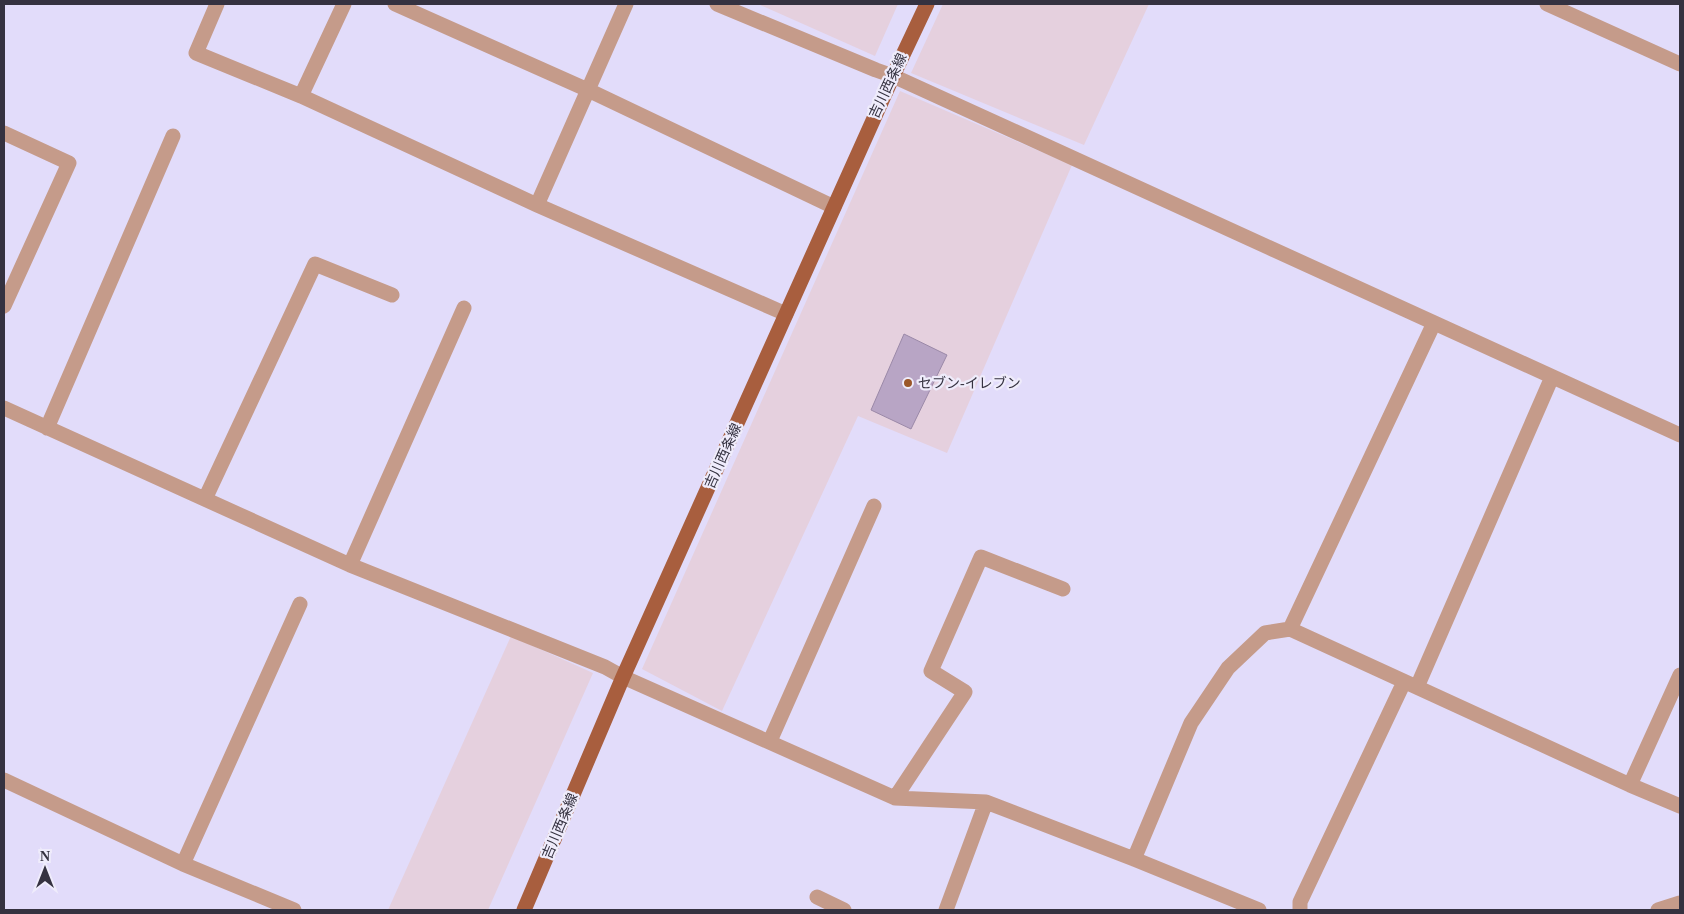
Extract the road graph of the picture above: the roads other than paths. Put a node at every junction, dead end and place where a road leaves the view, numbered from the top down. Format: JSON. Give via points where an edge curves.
{"nodes":[{"id":1,"x":218,"y":4,"type":"edge"},
{"id":2,"x":344,"y":4,"type":"edge"},
{"id":3,"x":395,"y":4,"type":"edge"},
{"id":4,"x":626,"y":4,"type":"edge"},
{"id":5,"x":717,"y":4,"type":"edge"},
{"id":6,"x":927,"y":4,"type":"edge"},
{"id":7,"x":1548,"y":4,"type":"edge"},
{"id":8,"x":1680,"y":64,"type":"edge"},
{"id":9,"x":893,"y":76,"type":"junction"},
{"id":10,"x":588,"y":90,"type":"junction"},
{"id":11,"x":301,"y":96,"type":"junction"},
{"id":12,"x":4,"y":133,"type":"edge"},
{"id":13,"x":173,"y":136,"type":"dead end"},
{"id":14,"x":537,"y":205,"type":"junction"},
{"id":15,"x":834,"y":207,"type":"junction"},
{"id":16,"x":392,"y":295,"type":"dead end"},
{"id":17,"x":4,"y":306,"type":"edge"},
{"id":18,"x":464,"y":308,"type":"dead end"},
{"id":19,"x":786,"y":314,"type":"junction"},
{"id":20,"x":1434,"y":323,"type":"junction"},
{"id":21,"x":1552,"y":377,"type":"junction"},
{"id":22,"x":4,"y":408,"type":"edge"},
{"id":23,"x":48,"y":428,"type":"junction"},
{"id":24,"x":1680,"y":435,"type":"edge"},
{"id":25,"x":205,"y":499,"type":"junction"},
{"id":26,"x":874,"y":506,"type":"dead end"},
{"id":27,"x":350,"y":565,"type":"junction"},
{"id":28,"x":1063,"y":588,"type":"dead end"},
{"id":29,"x":300,"y":604,"type":"dead end"},
{"id":30,"x":1290,"y":629,"type":"junction"},
{"id":31,"x":1680,"y":675,"type":"edge"},
{"id":32,"x":623,"y":677,"type":"junction"},
{"id":33,"x":1411,"y":684,"type":"junction"},
{"id":34,"x":770,"y":741,"type":"junction"},
{"id":35,"x":4,"y":780,"type":"edge"},
{"id":36,"x":1630,"y":785,"type":"junction"},
{"id":37,"x":895,"y":798,"type":"junction"},
{"id":38,"x":986,"y":802,"type":"junction"},
{"id":39,"x":1680,"y":806,"type":"edge"},
{"id":40,"x":1134,"y":859,"type":"junction"},
{"id":41,"x":183,"y":864,"type":"junction"},
{"id":42,"x":817,"y":897,"type":"dead end"},
{"id":43,"x":1680,"y":903,"type":"edge"},
{"id":44,"x":294,"y":910,"type":"edge"},
{"id":45,"x":524,"y":910,"type":"edge"},
{"id":46,"x":844,"y":910,"type":"edge"},
{"id":47,"x":946,"y":910,"type":"edge"},
{"id":48,"x":1259,"y":910,"type":"edge"},
{"id":49,"x":1300,"y":910,"type":"edge"},
{"id":50,"x":1658,"y":910,"type":"edge"}],
"edges":[{"from":1,"to":11,"type":"street","via":[[196,53]]},
{"from":2,"to":11,"type":"street"},
{"from":3,"to":10,"type":"street"},
{"from":4,"to":10,"type":"street"},
{"from":5,"to":9,"type":"street"},
{"from":6,"to":9,"type":"main road","name":"吉川西条線"},
{"from":7,"to":8,"type":"street"},
{"from":9,"to":15,"type":"main road","name":"吉川西条線"},
{"from":9,"to":20,"type":"street"},
{"from":10,"to":14,"type":"street"},
{"from":10,"to":15,"type":"street"},
{"from":11,"to":14,"type":"street"},
{"from":12,"to":17,"type":"street","via":[[69,163]]},
{"from":13,"to":23,"type":"street"},
{"from":14,"to":19,"type":"street"},
{"from":15,"to":19,"type":"main road","name":"吉川西条線"},
{"from":16,"to":25,"type":"street","via":[[314,264]]},
{"from":18,"to":27,"type":"street"},
{"from":19,"to":32,"type":"main road","name":"吉川西条線"},
{"from":20,"to":21,"type":"street"},
{"from":20,"to":30,"type":"street"},
{"from":21,"to":24,"type":"street"},
{"from":21,"to":33,"type":"street"},
{"from":22,"to":23,"type":"street"},
{"from":23,"to":25,"type":"street"},
{"from":25,"to":27,"type":"street"},
{"from":26,"to":34,"type":"street"},
{"from":27,"to":32,"type":"street","via":[[596,663]]},
{"from":28,"to":37,"type":"street","via":[[980,557],[931,671],[965,692]]},
{"from":29,"to":41,"type":"street"},
{"from":30,"to":33,"type":"street"},
{"from":30,"to":40,"type":"street","via":[[1265,633],[1228,668],[1191,723]]},
{"from":31,"to":36,"type":"street"},
{"from":32,"to":34,"type":"street"},
{"from":32,"to":45,"type":"main road","name":"吉川西条線"},
{"from":33,"to":36,"type":"street"},
{"from":33,"to":49,"type":"street","via":[[1300,902]]},
{"from":34,"to":37,"type":"street"},
{"from":35,"to":41,"type":"street"},
{"from":36,"to":39,"type":"street"},
{"from":37,"to":38,"type":"street"},
{"from":38,"to":40,"type":"street"},
{"from":38,"to":47,"type":"street"},
{"from":40,"to":48,"type":"street"},
{"from":41,"to":44,"type":"street"},
{"from":42,"to":46,"type":"street"},
{"from":43,"to":50,"type":"street"}]}
